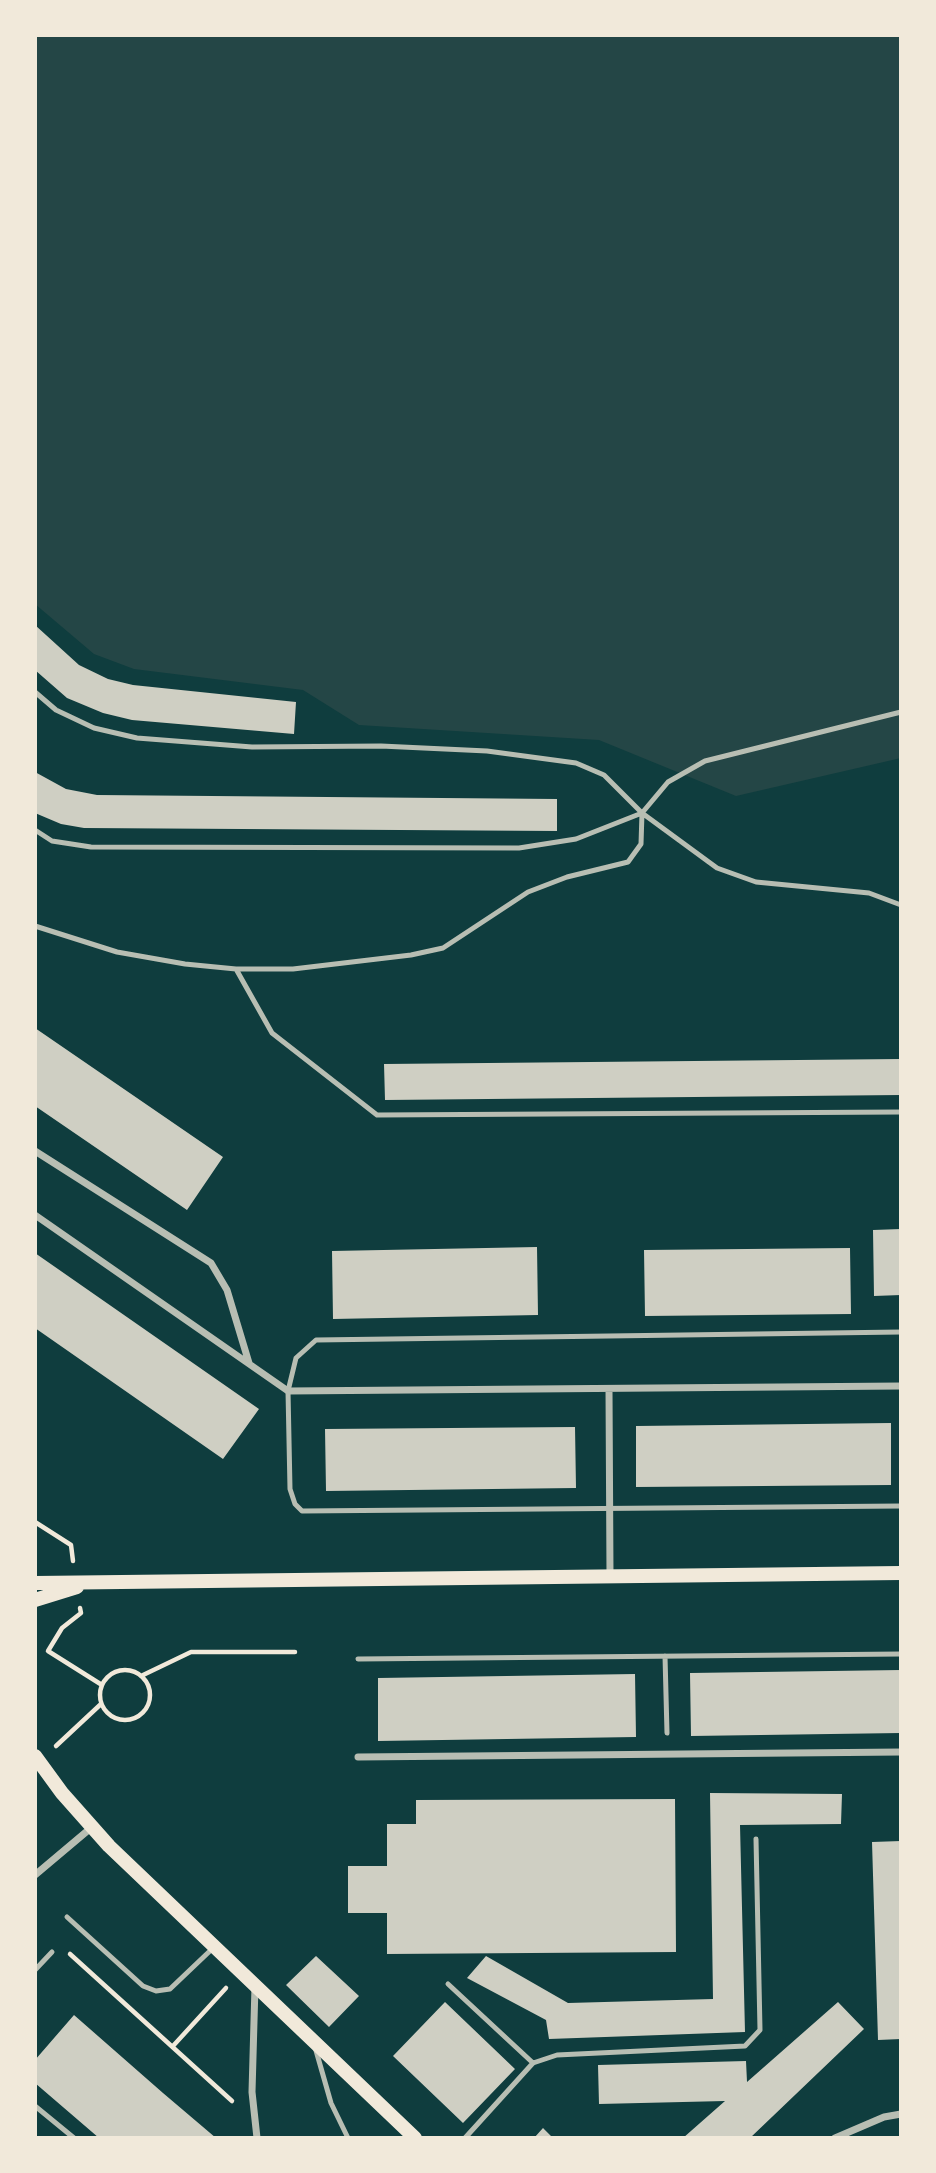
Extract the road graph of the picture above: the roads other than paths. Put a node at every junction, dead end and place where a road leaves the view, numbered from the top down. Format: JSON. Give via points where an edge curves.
{"nodes":[{"id":1,"x":35,"y":692,"type":"edge"},
{"id":2,"x":901,"y":712,"type":"edge"},
{"id":3,"x":642,"y":813,"type":"junction"},
{"id":4,"x":35,"y":830,"type":"edge"},
{"id":5,"x":901,"y":905,"type":"edge"},
{"id":6,"x":35,"y":926,"type":"edge"},
{"id":7,"x":236,"y":969,"type":"junction"},
{"id":8,"x":901,"y":1112,"type":"edge"},
{"id":9,"x":35,"y":1151,"type":"edge"},
{"id":10,"x":35,"y":1215,"type":"edge"},
{"id":11,"x":901,"y":1332,"type":"edge"},
{"id":12,"x":249,"y":1363,"type":"junction"},
{"id":13,"x":901,"y":1387,"type":"edge"},
{"id":14,"x":609,"y":1388,"type":"junction"},
{"id":15,"x":288,"y":1391,"type":"junction"},
{"id":16,"x":901,"y":1506,"type":"edge"},
{"id":17,"x":610,"y":1508,"type":"junction"},
{"id":18,"x":901,"y":1573,"type":"edge"},
{"id":19,"x":610,"y":1575,"type":"junction"},
{"id":20,"x":113,"y":1581,"type":"junction"},
{"id":21,"x":35,"y":1583,"type":"edge"},
{"id":22,"x":35,"y":1600,"type":"edge"},
{"id":23,"x":901,"y":1654,"type":"edge"},
{"id":24,"x":665,"y":1656,"type":"junction"},
{"id":25,"x":358,"y":1659,"type":"dead end"},
{"id":26,"x":667,"y":1732,"type":"dead end"},
{"id":27,"x":901,"y":1752,"type":"edge"},
{"id":28,"x":358,"y":1757,"type":"dead end"},
{"id":29,"x":36,"y":1763,"type":"edge"},
{"id":30,"x":92,"y":1827,"type":"junction"},
{"id":31,"x":756,"y":1839,"type":"dead end"},
{"id":32,"x":35,"y":1875,"type":"edge"},
{"id":33,"x":67,"y":1917,"type":"dead end"},
{"id":34,"x":215,"y":1946,"type":"junction"},
{"id":35,"x":52,"y":1952,"type":"road end"},
{"id":36,"x":35,"y":1970,"type":"edge"},
{"id":37,"x":448,"y":1984,"type":"dead end"},
{"id":38,"x":255,"y":1986,"type":"junction"},
{"id":39,"x":313,"y":2041,"type":"junction"},
{"id":40,"x":533,"y":2063,"type":"junction"},
{"id":41,"x":35,"y":2106,"type":"edge"},
{"id":42,"x":901,"y":2114,"type":"edge"},
{"id":43,"x":74,"y":2138,"type":"edge"},
{"id":44,"x":257,"y":2138,"type":"edge"},
{"id":45,"x":348,"y":2138,"type":"edge"},
{"id":46,"x":415,"y":2138,"type":"edge"},
{"id":47,"x":465,"y":2138,"type":"edge"},
{"id":48,"x":835,"y":2138,"type":"edge"}],
"edges":[{"from":1,"to":3,"type":"lane","via":[[56,710],[94,729],[137,738],[252,747],[487,751],[576,763],[604,775]]},
{"from":2,"to":3,"type":"lane","via":[[705,761],[668,782]]},
{"from":3,"to":4,"type":"lane","via":[[576,839],[519,848],[91,847],[52,841]]},
{"from":3,"to":5,"type":"lane","via":[[717,868],[756,882],[869,894]]},
{"from":3,"to":7,"type":"lane","via":[[641,844],[628,862],[528,892],[443,948],[293,969]]},
{"from":6,"to":7,"type":"lane","via":[[117,951]]},
{"from":7,"to":8,"type":"lane","via":[[272,1033],[377,1115]]},
{"from":9,"to":12,"type":"street","via":[[212,1263],[227,1290]]},
{"from":10,"to":12,"type":"street"},
{"from":11,"to":15,"type":"lane","via":[[316,1340],[296,1358]]},
{"from":12,"to":15,"type":"street"},
{"from":13,"to":14,"type":"street"},
{"from":14,"to":15,"type":"street"},
{"from":14,"to":17,"type":"street"},
{"from":15,"to":17,"type":"lane","via":[[290,1489],[302,1511]]},
{"from":16,"to":17,"type":"lane"},
{"from":17,"to":19,"type":"street"},
{"from":18,"to":19,"type":"main road"},
{"from":19,"to":20,"type":"main road"},
{"from":20,"to":21,"type":"main road"},
{"from":20,"to":22,"type":"main road"},
{"from":23,"to":24,"type":"lane"},
{"from":24,"to":25,"type":"lane"},
{"from":24,"to":26,"type":"lane"},
{"from":27,"to":28,"type":"street"},
{"from":29,"to":30,"type":"main road"},
{"from":30,"to":32,"type":"street"},
{"from":30,"to":34,"type":"main road"},
{"from":31,"to":40,"type":"lane","via":[[760,2030],[745,2046],[557,2055]]},
{"from":33,"to":34,"type":"lane","via":[[143,1986],[156,1991],[170,1989]]},
{"from":34,"to":38,"type":"main road"},
{"from":35,"to":36,"type":"lane"},
{"from":37,"to":40,"type":"lane"},
{"from":38,"to":39,"type":"main road"},
{"from":38,"to":44,"type":"street","via":[[252,2092]]},
{"from":39,"to":45,"type":"lane","via":[[331,2103]]},
{"from":39,"to":46,"type":"main road"},
{"from":40,"to":47,"type":"lane"},
{"from":41,"to":43,"type":"lane"},
{"from":42,"to":48,"type":"street"}]}
